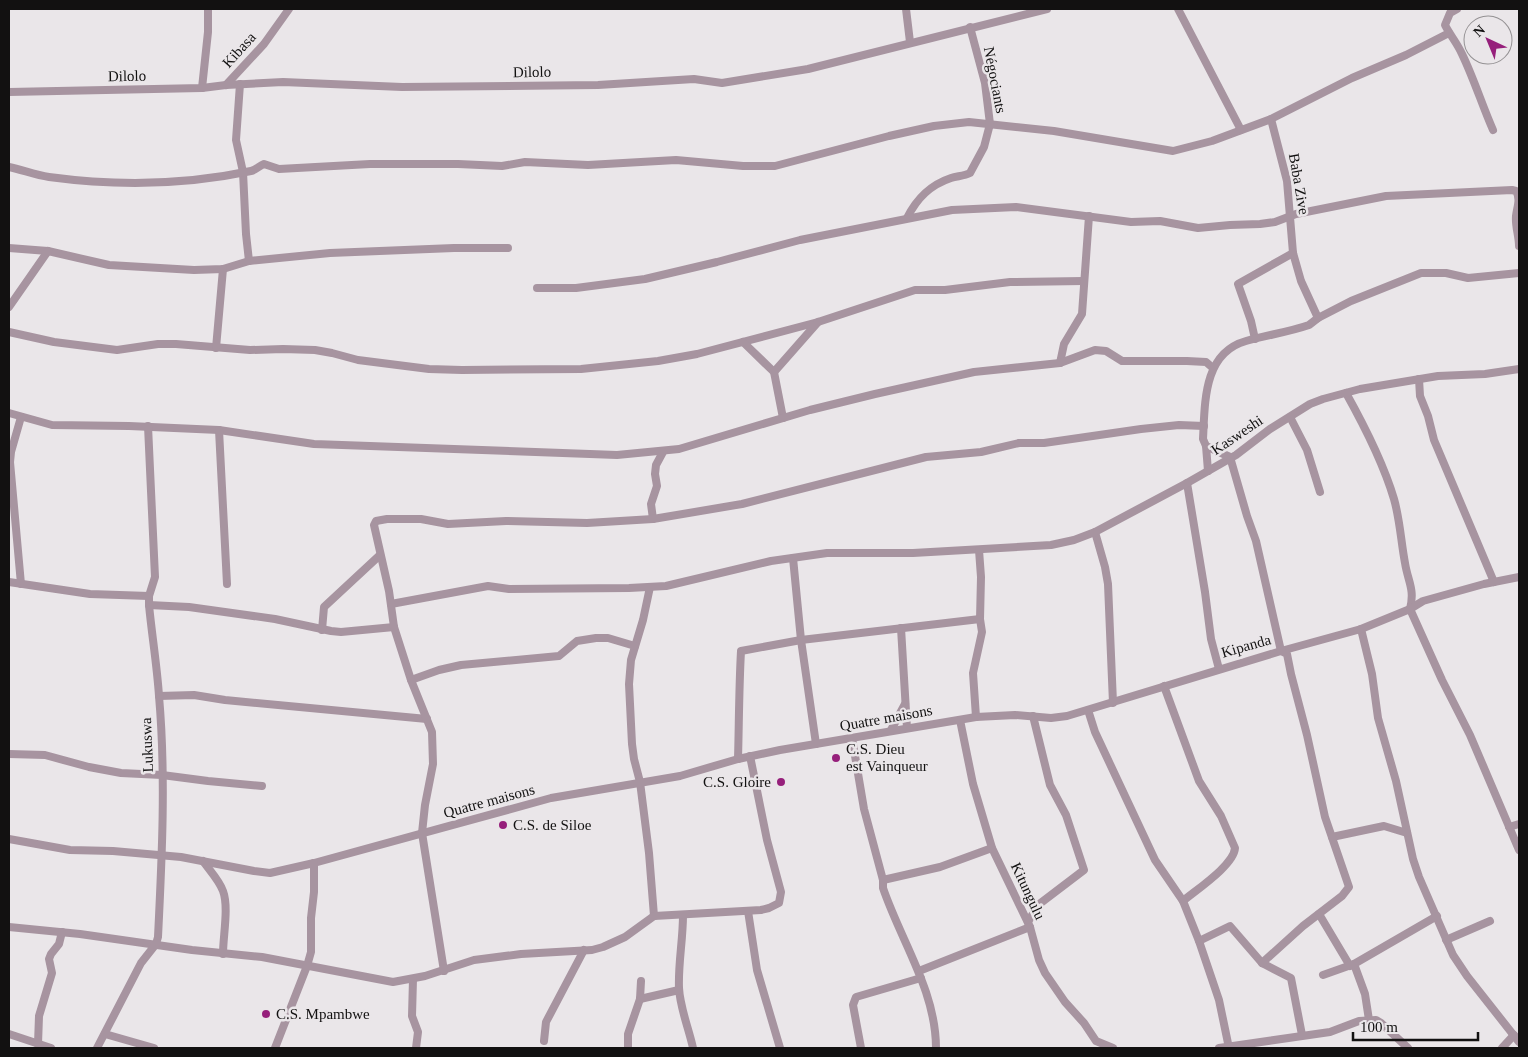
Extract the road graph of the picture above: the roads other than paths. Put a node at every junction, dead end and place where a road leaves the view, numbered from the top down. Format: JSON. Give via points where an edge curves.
{"nodes":[{"id":1,"x":208,"y":9,"type":"edge"},
{"id":2,"x":289,"y":9,"type":"edge"},
{"id":3,"x":906,"y":9,"type":"edge"},
{"id":4,"x":1047,"y":9,"type":"edge"},
{"id":5,"x":1178,"y":9,"type":"edge"},
{"id":6,"x":1457,"y":9,"type":"edge"},
{"id":7,"x":970,"y":27,"type":"junction"},
{"id":8,"x":1449,"y":33,"type":"junction"},
{"id":9,"x":910,"y":42,"type":"junction"},
{"id":10,"x":240,"y":84,"type":"junction"},
{"id":11,"x":226,"y":85,"type":"junction"},
{"id":12,"x":202,"y":88,"type":"junction"},
{"id":13,"x":9,"y":92,"type":"edge"},
{"id":14,"x":1271,"y":119,"type":"junction"},
{"id":15,"x":990,"y":124,"type":"junction"},
{"id":16,"x":1241,"y":130,"type":"junction"},
{"id":17,"x":1493,"y":130,"type":"dead end"},
{"id":18,"x":9,"y":167,"type":"edge"},
{"id":19,"x":243,"y":172,"type":"junction"},
{"id":20,"x":1519,"y":204,"type":"edge"},
{"id":21,"x":1291,"y":215,"type":"junction"},
{"id":22,"x":1088,"y":216,"type":"junction"},
{"id":23,"x":907,"y":218,"type":"junction"},
{"id":24,"x":1519,"y":246,"type":"edge"},
{"id":25,"x":9,"y":248,"type":"edge"},
{"id":26,"x":508,"y":248,"type":"dead end"},
{"id":27,"x":48,"y":251,"type":"junction"},
{"id":28,"x":1293,"y":254,"type":"junction"},
{"id":29,"x":249,"y":261,"type":"junction"},
{"id":30,"x":222,"y":269,"type":"junction"},
{"id":31,"x":1519,"y":273,"type":"edge"},
{"id":32,"x":1084,"y":281,"type":"junction"},
{"id":33,"x":537,"y":288,"type":"dead end"},
{"id":34,"x":9,"y":307,"type":"edge"},
{"id":35,"x":1318,"y":318,"type":"junction"},
{"id":36,"x":818,"y":322,"type":"junction"},
{"id":37,"x":9,"y":332,"type":"edge"},
{"id":38,"x":1254,"y":339,"type":"junction"},
{"id":39,"x":743,"y":342,"type":"junction"},
{"id":40,"x":216,"y":348,"type":"junction"},
{"id":41,"x":1060,"y":363,"type":"junction"},
{"id":42,"x":1213,"y":368,"type":"junction"},
{"id":43,"x":1519,"y":369,"type":"edge"},
{"id":44,"x":774,"y":372,"type":"junction"},
{"id":45,"x":1419,"y":379,"type":"junction"},
{"id":46,"x":1346,"y":393,"type":"junction"},
{"id":47,"x":9,"y":413,"type":"edge"},
{"id":48,"x":21,"y":417,"type":"junction"},
{"id":49,"x":1290,"y":417,"type":"junction"},
{"id":50,"x":783,"y":418,"type":"junction"},
{"id":51,"x":148,"y":426,"type":"junction"},
{"id":52,"x":1204,"y":426,"type":"junction"},
{"id":53,"x":218,"y":430,"type":"junction"},
{"id":54,"x":1206,"y":446,"type":"junction"},
{"id":55,"x":663,"y":452,"type":"junction"},
{"id":56,"x":1230,"y":457,"type":"junction"},
{"id":57,"x":1208,"y":471,"type":"junction"},
{"id":58,"x":1187,"y":483,"type":"junction"},
{"id":59,"x":1320,"y":492,"type":"dead end"},
{"id":60,"x":653,"y":519,"type":"junction"},
{"id":61,"x":1095,"y":532,"type":"junction"},
{"id":62,"x":979,"y":550,"type":"junction"},
{"id":63,"x":380,"y":555,"type":"junction"},
{"id":64,"x":793,"y":558,"type":"junction"},
{"id":65,"x":1519,"y":577,"type":"edge"},
{"id":66,"x":9,"y":582,"type":"edge"},
{"id":67,"x":1494,"y":582,"type":"junction"},
{"id":68,"x":21,"y":584,"type":"junction"},
{"id":69,"x":227,"y":584,"type":"dead end"},
{"id":70,"x":650,"y":587,"type":"junction"},
{"id":71,"x":149,"y":596,"type":"junction"},
{"id":72,"x":391,"y":604,"type":"junction"},
{"id":73,"x":149,"y":605,"type":"junction"},
{"id":74,"x":1410,"y":608,"type":"junction"},
{"id":75,"x":980,"y":619,"type":"junction"},
{"id":76,"x":394,"y":627,"type":"junction"},
{"id":77,"x":901,"y":628,"type":"junction"},
{"id":78,"x":1361,"y":629,"type":"junction"},
{"id":79,"x":322,"y":630,"type":"junction"},
{"id":80,"x":801,"y":640,"type":"junction"},
{"id":81,"x":635,"y":646,"type":"junction"},
{"id":82,"x":1280,"y":651,"type":"junction"},
{"id":83,"x":1220,"y":669,"type":"junction"},
{"id":84,"x":411,"y":680,"type":"junction"},
{"id":85,"x":1164,"y":686,"type":"junction"},
{"id":86,"x":159,"y":696,"type":"junction"},
{"id":87,"x":1113,"y":703,"type":"junction"},
{"id":88,"x":906,"y":704,"type":"junction"},
{"id":89,"x":1088,"y":710,"type":"junction"},
{"id":90,"x":1033,"y":716,"type":"junction"},
{"id":91,"x":976,"y":717,"type":"junction"},
{"id":92,"x":428,"y":719,"type":"junction"},
{"id":93,"x":960,"y":720,"type":"junction"},
{"id":94,"x":907,"y":728,"type":"junction"},
{"id":95,"x":891,"y":730,"type":"junction"},
{"id":96,"x":852,"y":738,"type":"junction"},
{"id":97,"x":816,"y":744,"type":"junction"},
{"id":98,"x":9,"y":754,"type":"edge"},
{"id":99,"x":750,"y":756,"type":"junction"},
{"id":100,"x":738,"y":759,"type":"junction"},
{"id":101,"x":162,"y":775,"type":"junction"},
{"id":102,"x":640,"y":782,"type":"junction"},
{"id":103,"x":262,"y":786,"type":"dead end"},
{"id":104,"x":1519,"y":824,"type":"edge"},
{"id":105,"x":1509,"y":827,"type":"junction"},
{"id":106,"x":422,"y":832,"type":"junction"},
{"id":107,"x":1407,"y":833,"type":"junction"},
{"id":108,"x":1332,"y":837,"type":"junction"},
{"id":109,"x":9,"y":839,"type":"edge"},
{"id":110,"x":992,"y":848,"type":"junction"},
{"id":111,"x":1519,"y":850,"type":"edge"},
{"id":112,"x":162,"y":857,"type":"junction"},
{"id":113,"x":203,"y":861,"type":"junction"},
{"id":114,"x":314,"y":863,"type":"junction"},
{"id":115,"x":883,"y":880,"type":"junction"},
{"id":116,"x":1183,"y":900,"type":"junction"},
{"id":117,"x":748,"y":911,"type":"junction"},
{"id":118,"x":1320,"y":914,"type":"junction"},
{"id":119,"x":683,"y":915,"type":"junction"},
{"id":120,"x":654,"y":916,"type":"junction"},
{"id":121,"x":1437,"y":916,"type":"junction"},
{"id":122,"x":1490,"y":921,"type":"dead end"},
{"id":123,"x":1029,"y":924,"type":"junction"},
{"id":124,"x":9,"y":927,"type":"edge"},
{"id":125,"x":62,"y":932,"type":"junction"},
{"id":126,"x":1446,"y":940,"type":"junction"},
{"id":127,"x":1199,"y":941,"type":"junction"},
{"id":128,"x":156,"y":944,"type":"junction"},
{"id":129,"x":584,"y":950,"type":"junction"},
{"id":130,"x":223,"y":954,"type":"junction"},
{"id":131,"x":1262,"y":963,"type":"junction"},
{"id":132,"x":1352,"y":965,"type":"junction"},
{"id":133,"x":307,"y":966,"type":"junction"},
{"id":134,"x":444,"y":971,"type":"junction"},
{"id":135,"x":920,"y":975,"type":"junction"},
{"id":136,"x":1323,"y":975,"type":"dead end"},
{"id":137,"x":412,"y":979,"type":"junction"},
{"id":138,"x":641,"y":982,"type":"dead end"},
{"id":139,"x":679,"y":990,"type":"junction"},
{"id":140,"x":640,"y":999,"type":"junction"},
{"id":141,"x":1369,"y":1020,"type":"junction"},
{"id":142,"x":9,"y":1034,"type":"edge"},
{"id":143,"x":105,"y":1034,"type":"junction"},
{"id":144,"x":1302,"y":1035,"type":"junction"},
{"id":145,"x":1517,"y":1038,"type":"edge"},
{"id":146,"x":544,"y":1041,"type":"dead end"},
{"id":147,"x":38,"y":1044,"type":"junction"},
{"id":148,"x":1101,"y":1046,"type":"edge"},
{"id":149,"x":51,"y":1048,"type":"edge"},
{"id":150,"x":97,"y":1048,"type":"edge"},
{"id":151,"x":154,"y":1048,"type":"edge"},
{"id":152,"x":275,"y":1048,"type":"edge"},
{"id":153,"x":416,"y":1048,"type":"edge"},
{"id":154,"x":628,"y":1048,"type":"edge"},
{"id":155,"x":693,"y":1048,"type":"edge"},
{"id":156,"x":780,"y":1048,"type":"edge"},
{"id":157,"x":861,"y":1048,"type":"edge"},
{"id":158,"x":936,"y":1048,"type":"edge"},
{"id":159,"x":1113,"y":1048,"type":"edge"},
{"id":160,"x":1219,"y":1048,"type":"edge"},
{"id":161,"x":1229,"y":1048,"type":"edge"},
{"id":162,"x":1408,"y":1048,"type":"edge"},
{"id":163,"x":1502,"y":1048,"type":"edge"}],
"edges":[{"from":1,"to":12,"type":"street"},
{"from":2,"to":11,"type":"street","name":"Kibasa"},
{"from":3,"to":9,"type":"street"},
{"from":4,"to":7,"type":"street","name":"Dilolo"},
{"from":5,"to":16,"type":"street"},
{"from":6,"to":8,"type":"street","via":[[1445,20]]},
{"from":7,"to":9,"type":"street","name":"Dilolo"},
{"from":7,"to":15,"type":"street","name":"Négociants","via":[[985,83]]},
{"from":8,"to":14,"type":"street"},
{"from":8,"to":17,"type":"street","via":[[1463,56]]},
{"from":9,"to":10,"type":"street","name":"Dilolo","via":[[808,69],[722,83],[694,79],[485,86]]},
{"from":10,"to":11,"type":"street","name":"Dilolo"},
{"from":10,"to":19,"type":"street","via":[[236,140]]},
{"from":11,"to":12,"type":"street","name":"Dilolo"},
{"from":12,"to":13,"type":"street","name":"Dilolo"},
{"from":14,"to":16,"type":"street"},
{"from":14,"to":21,"type":"street","name":"Baba Zive","via":[[1284,166]]},
{"from":15,"to":16,"type":"street","via":[[1174,151]]},
{"from":15,"to":19,"type":"street","via":[[969,122],[934,126],[776,166],[676,160],[588,165],[525,162],[502,166],[370,164],[279,168],[264,164],[253,171]]},
{"from":15,"to":23,"type":"street","name":"Négociants","via":[[984,147],[970,172],[931,187]]},
{"from":18,"to":19,"type":"street","via":[[51,178],[107,182],[190,182]]},
{"from":19,"to":29,"type":"street"},
{"from":20,"to":21,"type":"street","via":[[1519,195],[1512,190],[1386,196]]},
{"from":20,"to":24,"type":"street","via":[[1516,215]]},
{"from":21,"to":22,"type":"street","via":[[1275,222],[1198,228],[1160,221],[1131,222]]},
{"from":21,"to":28,"type":"street","name":"Baba Zive"},
{"from":22,"to":23,"type":"street","via":[[997,207]]},
{"from":22,"to":32,"type":"street"},
{"from":23,"to":33,"type":"street","via":[[800,240],[645,279],[576,288]]},
{"from":25,"to":27,"type":"street"},
{"from":26,"to":29,"type":"street","via":[[368,250]]},
{"from":27,"to":30,"type":"street","via":[[109,265],[164,270]]},
{"from":27,"to":34,"type":"street"},
{"from":28,"to":35,"type":"street","name":"Baba Zive"},
{"from":28,"to":38,"type":"street","via":[[1238,284]]},
{"from":29,"to":30,"type":"street"},
{"from":30,"to":40,"type":"street"},
{"from":31,"to":35,"type":"street","via":[[1468,278],[1446,273],[1421,273]]},
{"from":32,"to":36,"type":"street","via":[[1010,282],[945,290],[915,290]]},
{"from":32,"to":41,"type":"street","via":[[1082,314],[1064,344]]},
{"from":35,"to":38,"type":"street","via":[[1302,328]]},
{"from":36,"to":39,"type":"street"},
{"from":36,"to":44,"type":"street"},
{"from":37,"to":40,"type":"street","via":[[54,342],[118,350],[166,344]]},
{"from":38,"to":42,"type":"street","via":[[1227,350]]},
{"from":39,"to":40,"type":"street","via":[[658,361],[529,370],[428,368],[358,360],[315,350]]},
{"from":39,"to":44,"type":"street"},
{"from":41,"to":42,"type":"street","via":[[1099,350],[1122,361],[1206,362]]},
{"from":41,"to":50,"type":"street","via":[[950,376]]},
{"from":42,"to":52,"type":"street","via":[[1208,381]]},
{"from":43,"to":45,"type":"street","name":"Kasweshi"},
{"from":44,"to":50,"type":"street"},
{"from":45,"to":46,"type":"street","name":"Kasweshi"},
{"from":45,"to":67,"type":"street","via":[[1420,396],[1434,440]]},
{"from":46,"to":49,"type":"street","name":"Kasweshi","via":[[1310,404]]},
{"from":46,"to":74,"type":"street","via":[[1361,420],[1394,499],[1413,596]]},
{"from":47,"to":48,"type":"street"},
{"from":48,"to":51,"type":"street","via":[[52,425]]},
{"from":48,"to":68,"type":"street","via":[[10,462]]},
{"from":49,"to":56,"type":"street","name":"Kasweshi"},
{"from":49,"to":59,"type":"street","via":[[1307,450]]},
{"from":50,"to":55,"type":"street"},
{"from":51,"to":53,"type":"street"},
{"from":51,"to":71,"type":"street","name":"Lukuswa","via":[[155,577]]},
{"from":52,"to":54,"type":"street"},
{"from":52,"to":60,"type":"street","via":[[1141,429],[926,457],[742,504]]},
{"from":53,"to":55,"type":"street","via":[[322,445],[602,455]]},
{"from":53,"to":69,"type":"street"},
{"from":54,"to":56,"type":"street"},
{"from":54,"to":57,"type":"street"},
{"from":55,"to":60,"type":"street","via":[[656,465],[657,486],[651,504]]},
{"from":56,"to":57,"type":"street","name":"Kasweshi"},
{"from":56,"to":82,"type":"street","via":[[1256,541]]},
{"from":57,"to":58,"type":"street","name":"Kasweshi"},
{"from":58,"to":61,"type":"street","name":"Kasweshi"},
{"from":58,"to":83,"type":"street","via":[[1211,639]]},
{"from":60,"to":63,"type":"street","via":[[448,524],[421,519],[379,520],[374,525]]},
{"from":61,"to":62,"type":"street","name":"Kasweshi","via":[[1051,545]]},
{"from":61,"to":87,"type":"street","via":[[1108,584]]},
{"from":62,"to":64,"type":"street","name":"Kasweshi","via":[[904,554],[827,553]]},
{"from":62,"to":75,"type":"street"},
{"from":63,"to":72,"type":"street"},
{"from":63,"to":79,"type":"street","via":[[324,607]]},
{"from":64,"to":70,"type":"street","name":"Kasweshi"},
{"from":64,"to":80,"type":"street"},
{"from":65,"to":67,"type":"street","name":"Kipanda"},
{"from":66,"to":68,"type":"street"},
{"from":67,"to":74,"type":"street","name":"Kipanda","via":[[1423,601]]},
{"from":68,"to":71,"type":"street","via":[[82,593]]},
{"from":70,"to":72,"type":"street","name":"Kasweshi","via":[[509,589],[488,586]]},
{"from":70,"to":81,"type":"street"},
{"from":71,"to":73,"type":"street","name":"Lukuswa"},
{"from":72,"to":76,"type":"street"},
{"from":73,"to":79,"type":"street","via":[[275,619]]},
{"from":73,"to":86,"type":"street","name":"Lukuswa"},
{"from":74,"to":78,"type":"street","name":"Kipanda"},
{"from":74,"to":105,"type":"street"},
{"from":75,"to":77,"type":"street"},
{"from":75,"to":91,"type":"street","via":[[982,632],[973,673]]},
{"from":76,"to":79,"type":"street","via":[[341,632]]},
{"from":76,"to":84,"type":"street"},
{"from":77,"to":80,"type":"street"},
{"from":77,"to":88,"type":"street"},
{"from":78,"to":82,"type":"street","name":"Kipanda"},
{"from":78,"to":107,"type":"street","via":[[1378,718]]},
{"from":80,"to":97,"type":"street"},
{"from":80,"to":100,"type":"street","via":[[741,651]]},
{"from":81,"to":84,"type":"street","via":[[596,638],[577,641],[559,656],[461,665]]},
{"from":81,"to":102,"type":"street","via":[[630,684],[633,751]]},
{"from":82,"to":83,"type":"street","name":"Kipanda"},
{"from":82,"to":108,"type":"street","via":[[1287,654]]},
{"from":83,"to":85,"type":"street","name":"Kipanda"},
{"from":84,"to":92,"type":"street"},
{"from":85,"to":87,"type":"street","name":"Kipanda"},
{"from":85,"to":116,"type":"street","via":[[1199,781],[1221,816],[1235,848],[1230,860]]},
{"from":86,"to":92,"type":"street","via":[[194,694],[225,700]]},
{"from":86,"to":101,"type":"street","name":"Lukuswa"},
{"from":87,"to":89,"type":"street","name":"Kipanda"},
{"from":88,"to":94,"type":"street"},
{"from":88,"to":95,"type":"street"},
{"from":89,"to":90,"type":"street","name":"Kipanda","via":[[1051,718]]},
{"from":89,"to":116,"type":"street","via":[[1095,732],[1155,860]]},
{"from":90,"to":91,"type":"street","name":"Kipanda"},
{"from":90,"to":123,"type":"street","via":[[1050,785],[1066,815],[1084,870],[1038,905]]},
{"from":91,"to":93,"type":"street","name":"Quatre maisons"},
{"from":92,"to":106,"type":"street","via":[[432,732],[433,764]]},
{"from":93,"to":94,"type":"street","name":"Quatre maisons"},
{"from":93,"to":110,"type":"street","name":"Kitungulu","via":[[973,784]]},
{"from":94,"to":95,"type":"street","name":"Quatre maisons"},
{"from":95,"to":96,"type":"street","name":"Quatre maisons"},
{"from":96,"to":97,"type":"street","name":"Quatre maisons"},
{"from":96,"to":115,"type":"street","via":[[864,809]]},
{"from":97,"to":99,"type":"street","name":"Quatre maisons"},
{"from":98,"to":101,"type":"street","via":[[45,755],[121,773]]},
{"from":99,"to":100,"type":"street","name":"Quatre maisons"},
{"from":99,"to":117,"type":"street","via":[[781,895],[777,905]]},
{"from":100,"to":102,"type":"street","name":"Quatre maisons","via":[[686,775]]},
{"from":101,"to":103,"type":"street"},
{"from":101,"to":112,"type":"street","name":"Lukuswa"},
{"from":102,"to":106,"type":"street","name":"Quatre maisons","via":[[551,798]]},
{"from":102,"to":120,"type":"street"},
{"from":104,"to":105,"type":"street"},
{"from":105,"to":111,"type":"street"},
{"from":106,"to":114,"type":"street","name":"Quatre maisons"},
{"from":106,"to":134,"type":"street"},
{"from":107,"to":108,"type":"street","via":[[1384,826]]},
{"from":107,"to":121,"type":"street","via":[[1419,878]]},
{"from":108,"to":118,"type":"street","via":[[1349,887]]},
{"from":109,"to":112,"type":"street","name":"Quatre maisons","via":[[70,850]]},
{"from":110,"to":115,"type":"street","via":[[940,867]]},
{"from":110,"to":123,"type":"street","name":"Kitungulu"},
{"from":112,"to":113,"type":"street","name":"Quatre maisons"},
{"from":112,"to":128,"type":"street","name":"Lukuswa"},
{"from":113,"to":114,"type":"street","name":"Quatre maisons","via":[[270,873]]},
{"from":113,"to":130,"type":"street","via":[[219,883],[225,901]]},
{"from":114,"to":133,"type":"street","via":[[311,952]]},
{"from":115,"to":135,"type":"street","via":[[885,894]]},
{"from":116,"to":127,"type":"street"},
{"from":117,"to":119,"type":"street"},
{"from":117,"to":156,"type":"street","via":[[757,970]]},
{"from":118,"to":131,"type":"street"},
{"from":118,"to":132,"type":"street"},
{"from":119,"to":120,"type":"street"},
{"from":119,"to":139,"type":"street"},
{"from":120,"to":129,"type":"street","via":[[616,942]]},
{"from":121,"to":126,"type":"street"},
{"from":121,"to":132,"type":"street"},
{"from":122,"to":126,"type":"street"},
{"from":123,"to":135,"type":"street"},
{"from":123,"to":148,"type":"street","name":"Kitungulu","via":[[1045,973],[1064,1002]]},
{"from":124,"to":125,"type":"street"},
{"from":125,"to":128,"type":"street"},
{"from":125,"to":147,"type":"street","via":[[59,944],[49,959],[52,973],[39,1016]]},
{"from":126,"to":145,"type":"street","via":[[1466,976]]},
{"from":127,"to":131,"type":"street","via":[[1230,926]]},
{"from":127,"to":161,"type":"street","via":[[1219,1000]]},
{"from":128,"to":130,"type":"street"},
{"from":128,"to":143,"type":"street","via":[[144,957]]},
{"from":129,"to":134,"type":"street","via":[[480,960]]},
{"from":129,"to":146,"type":"street","via":[[546,1022]]},
{"from":130,"to":133,"type":"street","via":[[262,957]]},
{"from":131,"to":144,"type":"street","via":[[1291,978]]},
{"from":132,"to":136,"type":"street"},
{"from":132,"to":141,"type":"street","via":[[1365,994]]},
{"from":133,"to":137,"type":"street","via":[[386,981]]},
{"from":133,"to":152,"type":"street"},
{"from":134,"to":137,"type":"street"},
{"from":135,"to":157,"type":"street","via":[[856,996],[853,1005]]},
{"from":135,"to":158,"type":"street","via":[[935,1024]]},
{"from":137,"to":153,"type":"street","via":[[412,1016],[418,1032]]},
{"from":138,"to":140,"type":"street"},
{"from":139,"to":140,"type":"street"},
{"from":139,"to":155,"type":"street"},
{"from":140,"to":154,"type":"street","via":[[628,1034]]},
{"from":141,"to":144,"type":"street","via":[[1330,1032]]},
{"from":141,"to":162,"type":"street","via":[[1381,1023]]},
{"from":142,"to":147,"type":"street"},
{"from":143,"to":150,"type":"street"},
{"from":143,"to":151,"type":"street"},
{"from":144,"to":161,"type":"street"},
{"from":145,"to":163,"type":"street"},
{"from":147,"to":149,"type":"street"},
{"from":148,"to":159,"type":"street","name":"Kitungulu"},
{"from":160,"to":161,"type":"street"}]}
